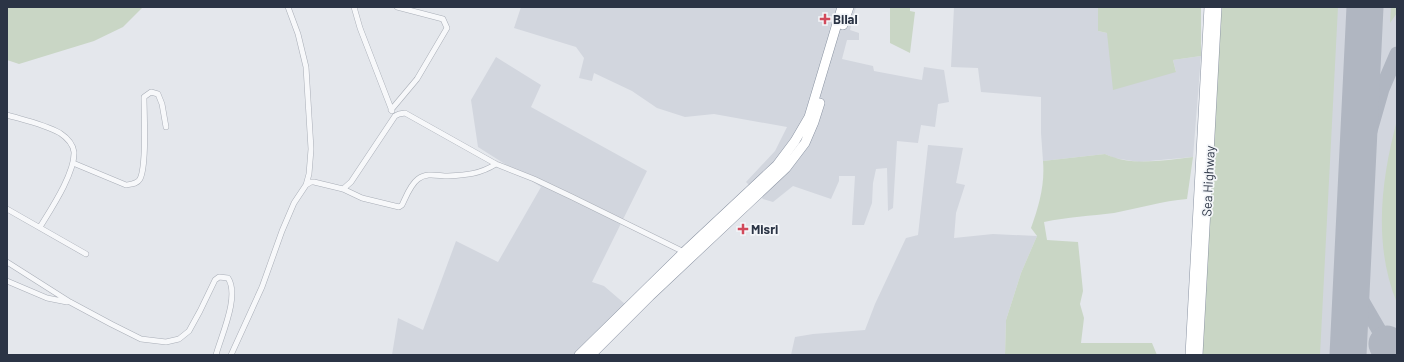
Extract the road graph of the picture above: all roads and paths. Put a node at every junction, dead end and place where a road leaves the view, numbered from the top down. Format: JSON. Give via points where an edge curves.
{"nodes":[{"id":1,"x":288,"y":7,"type":"edge"},
{"id":2,"x":354,"y":7,"type":"edge"},
{"id":3,"x":397,"y":7,"type":"edge"},
{"id":4,"x":842,"y":7,"type":"edge"},
{"id":5,"x":849,"y":7,"type":"edge"},
{"id":6,"x":1209,"y":7,"type":"edge"},
{"id":7,"x":1217,"y":7,"type":"edge"},
{"id":8,"x":392,"y":110,"type":"junction"},
{"id":9,"x":7,"y":115,"type":"edge"},
{"id":10,"x":395,"y":116,"type":"junction"},
{"id":11,"x":166,"y":127,"type":"dead end"},
{"id":12,"x":73,"y":163,"type":"junction"},
{"id":13,"x":496,"y":164,"type":"junction"},
{"id":14,"x":309,"y":174,"type":"junction"},
{"id":15,"x":317,"y":183,"type":"junction"},
{"id":16,"x":306,"y":185,"type":"junction"},
{"id":17,"x":343,"y":189,"type":"junction"},
{"id":18,"x":7,"y":210,"type":"edge"},
{"id":19,"x":40,"y":227,"type":"junction"},
{"id":20,"x":684,"y":252,"type":"junction"},
{"id":21,"x":86,"y":254,"type":"dead end"},
{"id":22,"x":7,"y":262,"type":"edge"},
{"id":23,"x":7,"y":281,"type":"edge"},
{"id":24,"x":70,"y":302,"type":"junction"},
{"id":25,"x":216,"y":355,"type":"edge"},
{"id":26,"x":231,"y":355,"type":"edge"},
{"id":27,"x":579,"y":355,"type":"edge"},
{"id":28,"x":591,"y":355,"type":"edge"},
{"id":29,"x":1190,"y":355,"type":"edge"},
{"id":30,"x":1198,"y":355,"type":"edge"}],
"edges":[{"from":1,"to":14,"type":"street","via":[[306,67],[311,149]]},
{"from":2,"to":8,"type":"street"},
{"from":3,"to":8,"type":"street","via":[[443,19],[447,28],[417,80]]},
{"from":4,"to":20,"type":"highway","via":[[812,108],[801,132],[777,165]]},
{"from":5,"to":28,"type":"highway","via":[[814,122],[797,154]]},
{"from":6,"to":29,"type":"highway","name":"Sea Highway"},
{"from":7,"to":30,"type":"highway","name":"Sea Highway"},
{"from":8,"to":10,"type":"street"},
{"from":9,"to":12,"type":"street","via":[[34,122],[60,133],[71,143],[74,150]]},
{"from":10,"to":13,"type":"street","via":[[405,113]]},
{"from":10,"to":17,"type":"street","via":[[351,182]]},
{"from":11,"to":12,"type":"street","via":[[158,94],[152,92],[144,97],[142,173],[136,184],[126,185]]},
{"from":12,"to":19,"type":"street"},
{"from":13,"to":17,"type":"street","via":[[475,174],[423,176],[414,182],[399,207],[362,198]]},
{"from":13,"to":20,"type":"street","via":[[560,191]]},
{"from":14,"to":15,"type":"street"},
{"from":14,"to":16,"type":"street"},
{"from":15,"to":16,"type":"street"},
{"from":15,"to":17,"type":"street"},
{"from":16,"to":26,"type":"street","via":[[294,203],[262,287]]},
{"from":18,"to":19,"type":"street"},
{"from":19,"to":21,"type":"street"},
{"from":20,"to":27,"type":"highway"},
{"from":22,"to":24,"type":"street"},
{"from":23,"to":24,"type":"street","via":[[47,298]]},
{"from":24,"to":25,"type":"street","via":[[141,339],[166,342],[186,334],[215,280],[219,277],[228,278],[231,283],[231,304]]}]}
